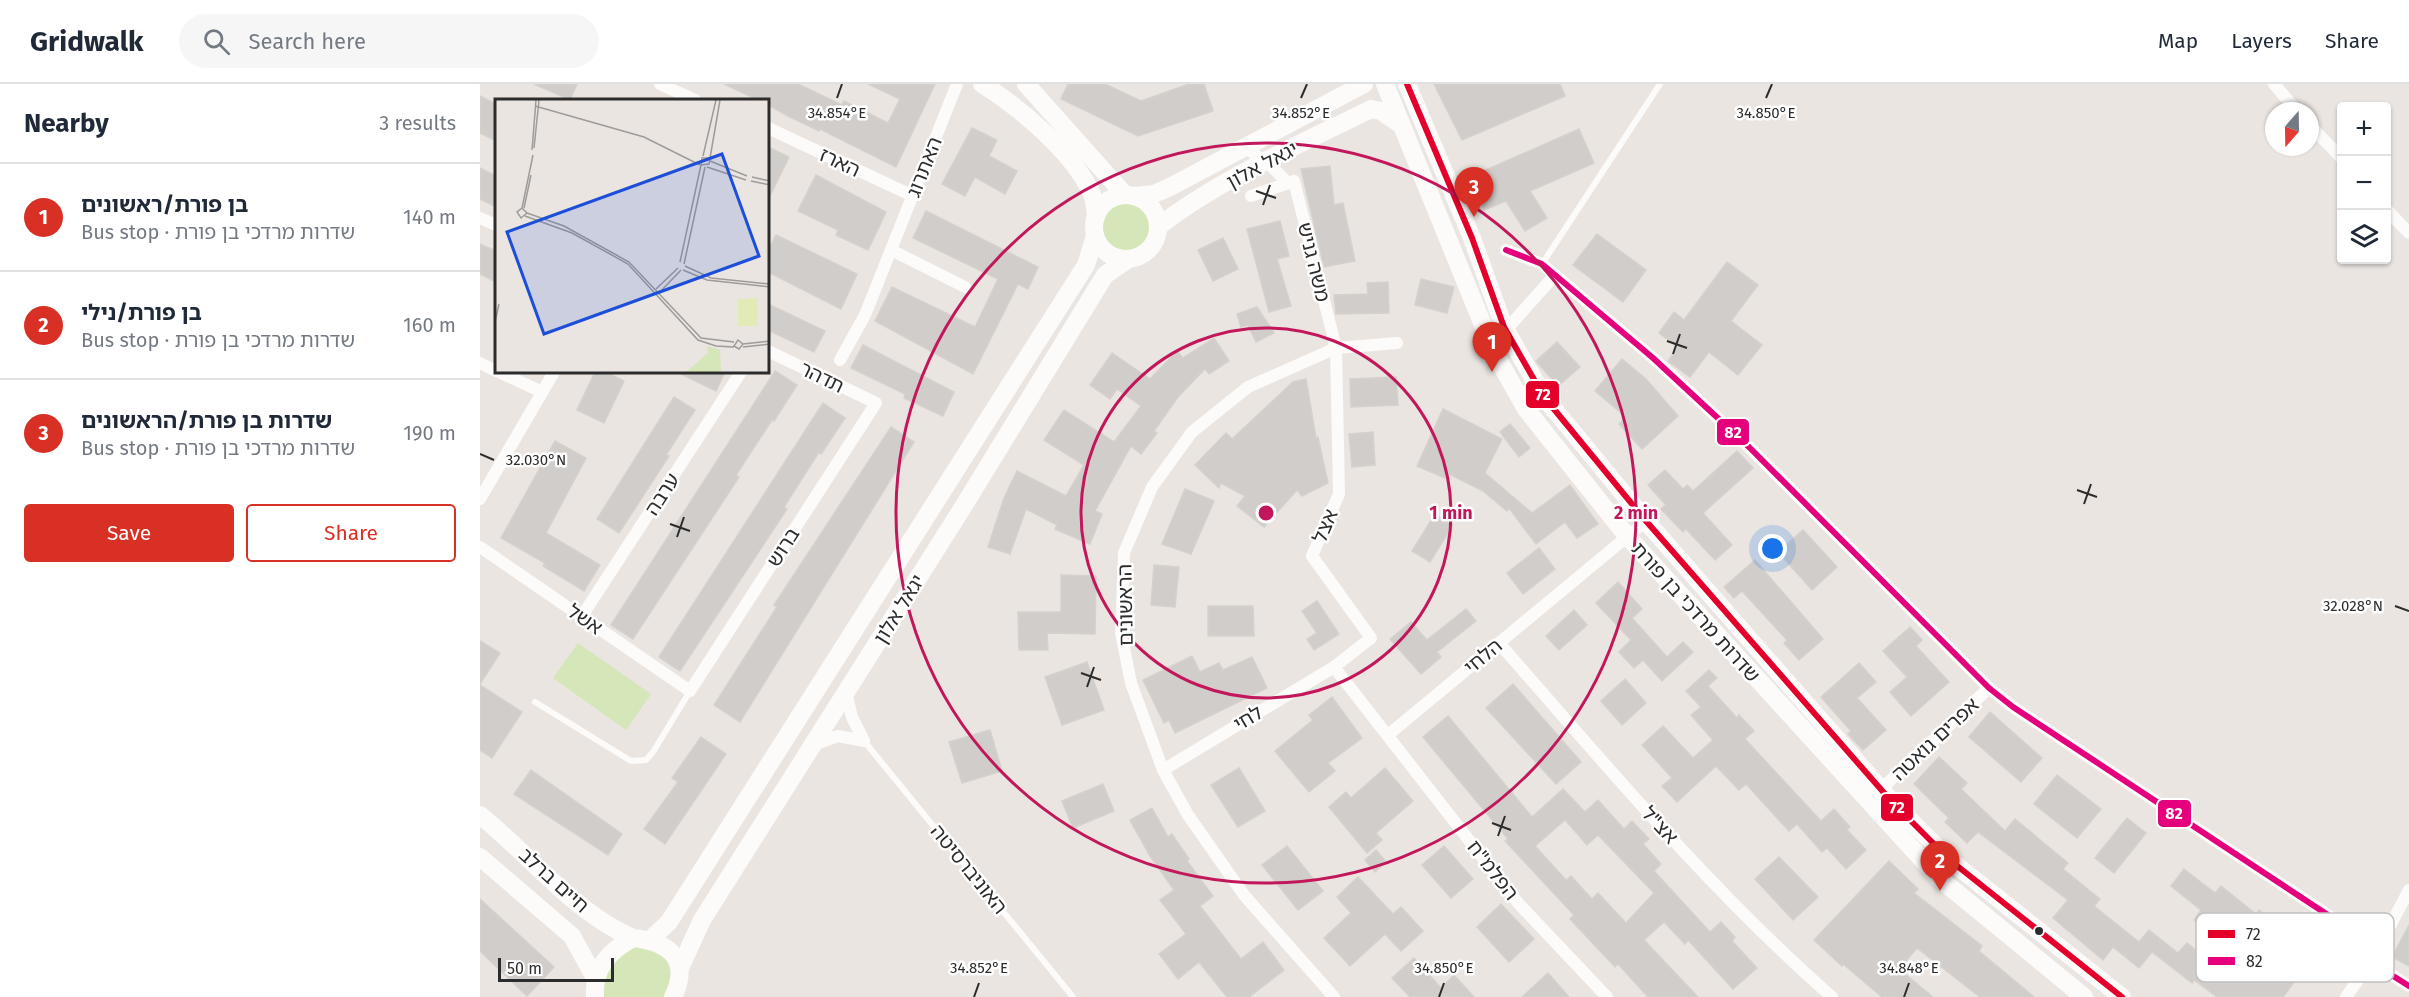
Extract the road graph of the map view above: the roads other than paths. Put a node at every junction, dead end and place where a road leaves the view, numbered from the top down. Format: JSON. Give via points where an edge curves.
{"nodes":[{"id":1,"x":660,"y":84,"type":"edge"},
{"id":2,"x":957,"y":84,"type":"edge"},
{"id":3,"x":982,"y":84,"type":"edge"},
{"id":4,"x":1026,"y":84,"type":"edge"},
{"id":5,"x":1364,"y":84,"type":"edge"},
{"id":6,"x":1385,"y":84,"type":"edge"},
{"id":7,"x":1407,"y":84,"type":"edge"},
{"id":8,"x":1660,"y":84,"type":"edge"},
{"id":9,"x":2274,"y":84,"type":"edge"},
{"id":10,"x":693,"y":99,"type":"edge"},
{"id":11,"x":2289,"y":102,"type":"edge"},
{"id":12,"x":1400,"y":124,"type":"junction"},
{"id":13,"x":770,"y":129,"type":"edge"},
{"id":14,"x":2319,"y":135,"type":"edge"},
{"id":15,"x":1245,"y":147,"type":"junction"},
{"id":16,"x":2339,"y":156,"type":"edge"},
{"id":17,"x":1265,"y":161,"type":"junction"},
{"id":18,"x":1288,"y":183,"type":"junction"},
{"id":19,"x":913,"y":196,"type":"junction"},
{"id":20,"x":1130,"y":196,"type":"junction"},
{"id":21,"x":1251,"y":196,"type":"dead end"},
{"id":22,"x":2387,"y":210,"type":"edge"},
{"id":23,"x":1096,"y":217,"type":"junction"},
{"id":24,"x":480,"y":218,"type":"edge"},
{"id":25,"x":495,"y":225,"type":"edge"},
{"id":26,"x":1158,"y":226,"type":"junction"},
{"id":27,"x":2409,"y":233,"type":"edge"},
{"id":28,"x":1095,"y":236,"type":"junction"},
{"id":29,"x":891,"y":250,"type":"junction"},
{"id":30,"x":1506,"y":250,"type":"dead end"},
{"id":31,"x":1127,"y":260,"type":"junction"},
{"id":32,"x":1542,"y":264,"type":"junction"},
{"id":33,"x":1555,"y":275,"type":"junction"},
{"id":34,"x":965,"y":287,"type":"dead end"},
{"id":35,"x":1506,"y":330,"type":"junction"},
{"id":36,"x":1397,"y":343,"type":"dead end"},
{"id":37,"x":1336,"y":348,"type":"junction"},
{"id":38,"x":770,"y":352,"type":"edge"},
{"id":39,"x":840,"y":360,"type":"dead end"},
{"id":40,"x":480,"y":363,"type":"edge"},
{"id":41,"x":495,"y":370,"type":"edge"},
{"id":42,"x":504,"y":374,"type":"edge"},
{"id":43,"x":553,"y":374,"type":"edge"},
{"id":44,"x":740,"y":374,"type":"edge"},
{"id":45,"x":542,"y":392,"type":"junction"},
{"id":46,"x":876,"y":403,"type":"joint"},
{"id":47,"x":480,"y":499,"type":"edge"},
{"id":48,"x":1646,"y":521,"type":"junction"},
{"id":49,"x":1627,"y":536,"type":"junction"},
{"id":50,"x":480,"y":547,"type":"edge"},
{"id":51,"x":582,"y":616,"type":"junction"},
{"id":52,"x":1498,"y":643,"type":"junction"},
{"id":53,"x":1334,"y":667,"type":"junction"},
{"id":54,"x":1989,"y":688,"type":"junction"},
{"id":55,"x":690,"y":691,"type":"junction"},
{"id":56,"x":846,"y":692,"type":"junction"},
{"id":57,"x":535,"y":702,"type":"dead end"},
{"id":58,"x":1388,"y":735,"type":"junction"},
{"id":59,"x":864,"y":741,"type":"junction"},
{"id":60,"x":812,"y":746,"type":"junction"},
{"id":61,"x":1163,"y":770,"type":"junction"},
{"id":62,"x":1880,"y":790,"type":"junction"},
{"id":63,"x":480,"y":815,"type":"edge"},
{"id":64,"x":480,"y":857,"type":"edge"},
{"id":65,"x":2409,"y":890,"type":"edge"},
{"id":66,"x":2325,"y":913,"type":"edge"},
{"id":67,"x":2394,"y":918,"type":"edge"},
{"id":68,"x":642,"y":938,"type":"junction"},
{"id":69,"x":680,"y":972,"type":"junction"},
{"id":70,"x":2394,"y":977,"type":"edge"},
{"id":71,"x":595,"y":978,"type":"junction"},
{"id":72,"x":2357,"y":982,"type":"edge"},
{"id":73,"x":2409,"y":986,"type":"edge"},
{"id":74,"x":595,"y":997,"type":"edge"},
{"id":75,"x":673,"y":997,"type":"edge"},
{"id":76,"x":691,"y":997,"type":"edge"},
{"id":77,"x":1073,"y":997,"type":"edge"},
{"id":78,"x":1334,"y":997,"type":"edge"},
{"id":79,"x":1607,"y":997,"type":"edge"},
{"id":80,"x":1832,"y":997,"type":"edge"},
{"id":81,"x":2084,"y":997,"type":"edge"},
{"id":82,"x":2122,"y":997,"type":"edge"},
{"id":83,"x":2346,"y":997,"type":"edge"}],
"edges":[{"from":1,"to":10,"type":"street"},
{"from":2,"to":19,"type":"street","name":"האתרוג"},
{"from":3,"to":23,"type":"street","via":[[1005,98],[1076,169],[1093,196]]},
{"from":4,"to":20,"type":"street"},
{"from":5,"to":15,"type":"street","name":"יגאל אלון"},
{"from":6,"to":12,"type":"street","name":"שדרות מרדכי בן פורת"},
{"from":7,"to":35,"type":"street","name":"שדרות מרדכי בן פורת"},
{"from":8,"to":32,"type":"lane"},
{"from":9,"to":11,"type":"street"},
{"from":12,"to":17,"type":"street","name":"יגאל אלון","via":[[1371,109]]},
{"from":12,"to":49,"type":"street","name":"שדרות מרדכי בן פורת","via":[[1494,352],[1526,409]]},
{"from":13,"to":19,"type":"street","name":"הארז"},
{"from":14,"to":16,"type":"street"},
{"from":15,"to":17,"type":"street","name":"משה גניש"},
{"from":15,"to":20,"type":"street","name":"יגאל אלון","via":[[1159,192]]},
{"from":17,"to":18,"type":"street","name":"משה גניש"},
{"from":17,"to":26,"type":"street","name":"יגאל אלון"},
{"from":18,"to":21,"type":"street"},
{"from":18,"to":37,"type":"street","name":"משה גניש","via":[[1294,181]]},
{"from":19,"to":29,"type":"street","name":"האתרוג"},
{"from":20,"to":23,"type":"street","via":[[1107,201]]},
{"from":20,"to":26,"type":"street","via":[[1151,207]]},
{"from":22,"to":27,"type":"street"},
{"from":23,"to":28,"type":"street"},
{"from":24,"to":25,"type":"street"},
{"from":26,"to":31,"type":"street","via":[[1153,245],[1146,253]]},
{"from":28,"to":31,"type":"street","via":[[1105,251]]},
{"from":28,"to":68,"type":"street","name":"יגאל אלון","via":[[1086,265],[669,922]]},
{"from":29,"to":34,"type":"street"},
{"from":29,"to":39,"type":"street","name":"האתרוג","via":[[865,315]]},
{"from":30,"to":32,"type":"street"},
{"from":31,"to":56,"type":"street","name":"יגאל אלון","via":[[1105,275]]},
{"from":32,"to":33,"type":"street"},
{"from":33,"to":35,"type":"street"},
{"from":33,"to":54,"type":"street","via":[[1653,357],[1749,447]]},
{"from":35,"to":48,"type":"street","name":"שדרות מרדכי בן פורת","via":[[1544,397]]},
{"from":36,"to":37,"type":"street","name":"הראשונים"},
{"from":37,"to":53,"type":"street","name":"אצל","via":[[1339,494],[1312,556],[1371,638]]},
{"from":37,"to":61,"type":"street","name":"הראשונים","via":[[1248,387],[1192,432],[1152,487],[1124,552],[1121,633],[1131,683]]},
{"from":38,"to":46,"type":"street","name":"תדהר"},
{"from":40,"to":41,"type":"street"},
{"from":42,"to":45,"type":"street"},
{"from":43,"to":45,"type":"street"},
{"from":44,"to":51,"type":"street","name":"ערבה"},
{"from":45,"to":47,"type":"street"},
{"from":46,"to":55,"type":"street","name":"ברוש"},
{"from":48,"to":49,"type":"street","name":"הלחי"},
{"from":48,"to":62,"type":"street","name":"שדרות מרדכי בן פורת"},
{"from":49,"to":52,"type":"street","name":"הלחי"},
{"from":49,"to":81,"type":"street","name":"שדרות מרדכי בן פורת","via":[[1939,878]]},
{"from":50,"to":51,"type":"street","name":"אשל"},
{"from":51,"to":55,"type":"street","name":"אשל"},
{"from":52,"to":58,"type":"street","name":"הלחי"},
{"from":52,"to":80,"type":"street","name":"אצ\"ל","via":[[1662,828]]},
{"from":53,"to":58,"type":"street"},
{"from":53,"to":61,"type":"street","name":"לחי"},
{"from":54,"to":62,"type":"street","name":"אפרים גואטה"},
{"from":54,"to":66,"type":"street"},
{"from":55,"to":57,"type":"lane","via":[[646,760],[631,761]]},
{"from":56,"to":59,"type":"street","name":"האוניברסיטה"},
{"from":56,"to":60,"type":"street","name":"יגאל אלון"},
{"from":58,"to":79,"type":"street","name":"הפלמ\"ח","via":[[1518,903]]},
{"from":59,"to":60,"type":"street","via":[[838,736]]},
{"from":59,"to":77,"type":"lane","name":"האוניברסיטה"},
{"from":60,"to":69,"type":"street","name":"יגאל אלון","via":[[702,920]]},
{"from":61,"to":78,"type":"street","name":"הראשונים","via":[[1188,815],[1244,895]]},
{"from":62,"to":82,"type":"street","name":"שדרות מרדכי בן פורת","via":[[1951,861]]},
{"from":63,"to":68,"type":"street","name":"חיים ברלב","via":[[583,908],[610,928]]},
{"from":64,"to":71,"type":"street","name":"חיים ברלב","via":[[572,936]]},
{"from":65,"to":67,"type":"street"},
{"from":68,"to":69,"type":"street","name":"חיים ברלב","via":[[669,950]]},
{"from":68,"to":71,"type":"street","name":"יגאל אלון","via":[[608,955]]},
{"from":69,"to":75,"type":"street","name":"יגאל אלון"},
{"from":69,"to":76,"type":"street","name":"חיים ברלב"},
{"from":70,"to":73,"type":"street"},
{"from":71,"to":74,"type":"street"},
{"from":72,"to":83,"type":"street"}]}
